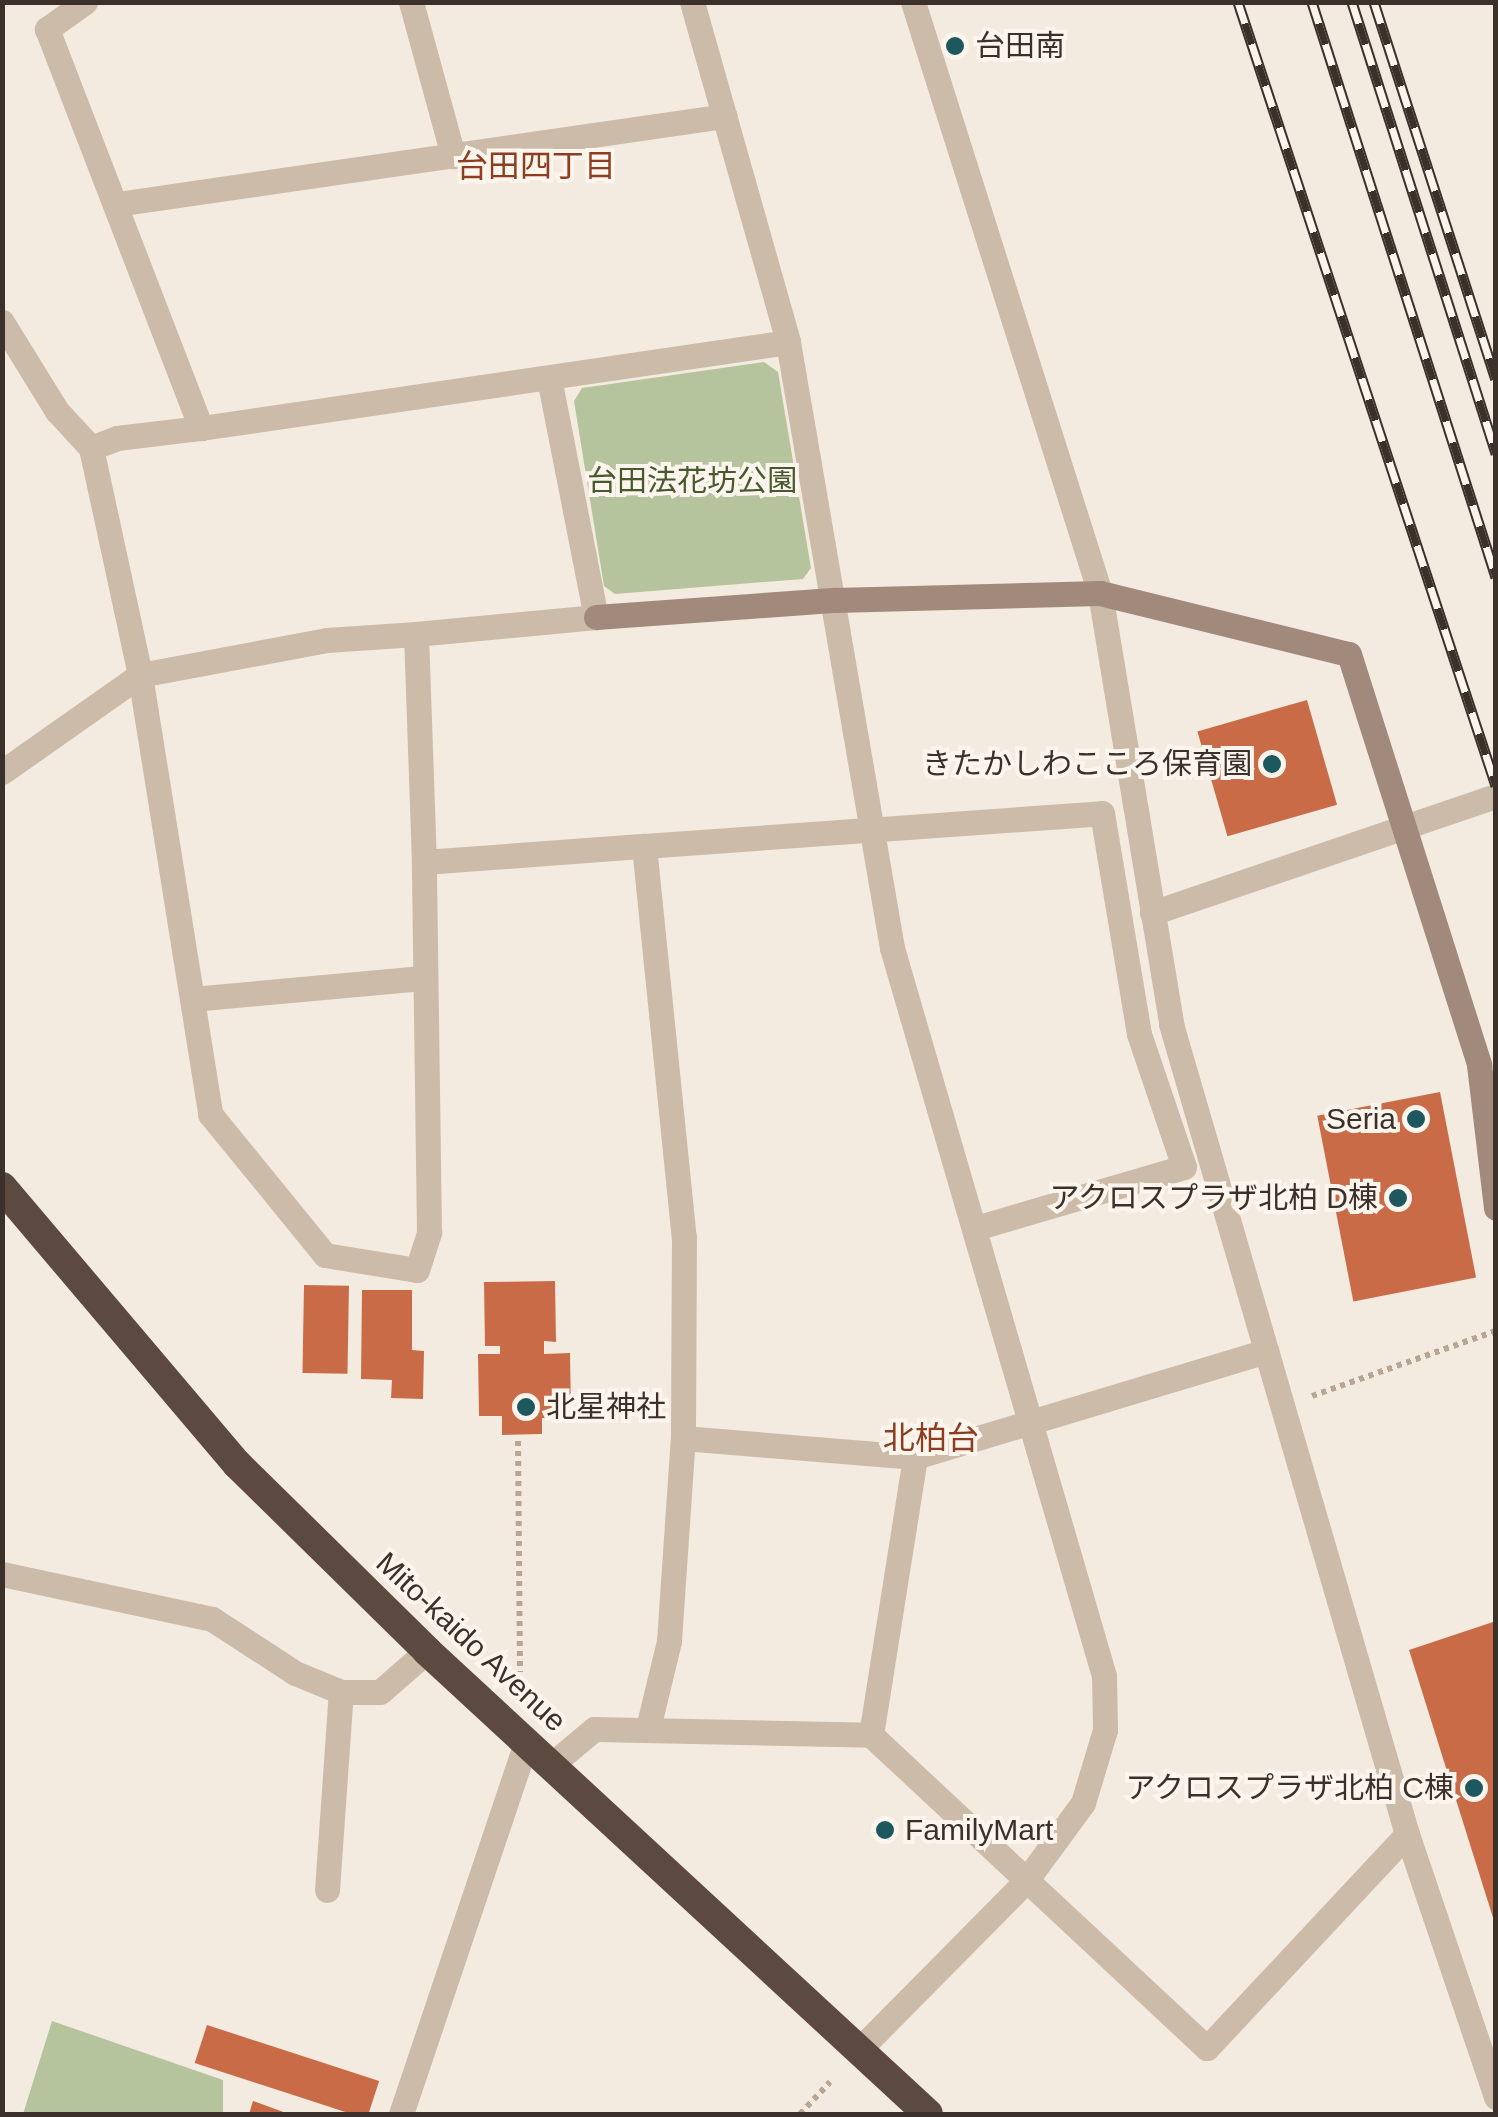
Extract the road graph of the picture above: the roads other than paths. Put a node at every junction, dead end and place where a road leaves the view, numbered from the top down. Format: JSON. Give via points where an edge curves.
{"nodes":[{"id":1,"x":85,"y":2,"type":"edge"},
{"id":2,"x":411,"y":2,"type":"edge"},
{"id":3,"x":692,"y":2,"type":"edge"},
{"id":4,"x":913,"y":2,"type":"edge"},
{"id":5,"x":725,"y":116,"type":"junction"},
{"id":6,"x":453,"y":156,"type":"junction"},
{"id":7,"x":117,"y":204,"type":"junction"},
{"id":8,"x":2,"y":322,"type":"edge"},
{"id":9,"x":788,"y":342,"type":"junction"},
{"id":10,"x":549,"y":378,"type":"junction"},
{"id":11,"x":201,"y":428,"type":"junction"},
{"id":12,"x":92,"y":448,"type":"junction"},
{"id":13,"x":1100,"y":593,"type":"junction"},
{"id":14,"x":836,"y":600,"type":"junction"},
{"id":15,"x":596,"y":616,"type":"junction"},
{"id":16,"x":416,"y":634,"type":"junction"},
{"id":17,"x":140,"y":675,"type":"junction"},
{"id":18,"x":2,"y":772,"type":"edge"},
{"id":19,"x":1496,"y":796,"type":"edge"},
{"id":20,"x":870,"y":828,"type":"junction"},
{"id":21,"x":644,"y":846,"type":"junction"},
{"id":22,"x":424,"y":862,"type":"junction"},
{"id":23,"x":1158,"y":912,"type":"junction"},
{"id":24,"x":425,"y":978,"type":"junction"},
{"id":25,"x":192,"y":998,"type":"junction"},
{"id":26,"x":2,"y":1187,"type":"edge"},
{"id":27,"x":1496,"y":1208,"type":"edge"},
{"id":28,"x":976,"y":1228,"type":"junction"},
{"id":29,"x":1266,"y":1351,"type":"junction"},
{"id":30,"x":1034,"y":1420,"type":"junction"},
{"id":31,"x":683,"y":1438,"type":"junction"},
{"id":32,"x":915,"y":1457,"type":"junction"},
{"id":33,"x":2,"y":1574,"type":"edge"},
{"id":34,"x":427,"y":1651,"type":"junction"},
{"id":35,"x":341,"y":1692,"type":"junction"},
{"id":36,"x":648,"y":1728,"type":"junction"},
{"id":37,"x":871,"y":1735,"type":"junction"},
{"id":38,"x":526,"y":1742,"type":"junction"},
{"id":39,"x":551,"y":1765,"type":"junction"},
{"id":40,"x":1407,"y":1834,"type":"junction"},
{"id":41,"x":1024,"y":1882,"type":"junction"},
{"id":42,"x":326,"y":1890,"type":"dead end"},
{"id":43,"x":858,"y":2050,"type":"junction"},
{"id":44,"x":1496,"y":2097,"type":"edge"},
{"id":45,"x":401,"y":2114,"type":"edge"},
{"id":46,"x":928,"y":2114,"type":"edge"}],
"edges":[{"from":1,"to":7,"type":"street","via":[[47,29]]},
{"from":2,"to":6,"type":"street"},
{"from":3,"to":5,"type":"street"},
{"from":4,"to":13,"type":"street"},
{"from":5,"to":6,"type":"street"},
{"from":5,"to":9,"type":"street"},
{"from":6,"to":7,"type":"street"},
{"from":7,"to":11,"type":"street"},
{"from":8,"to":12,"type":"street","via":[[57,411]]},
{"from":9,"to":10,"type":"street"},
{"from":9,"to":14,"type":"street"},
{"from":10,"to":11,"type":"street"},
{"from":10,"to":15,"type":"street"},
{"from":11,"to":12,"type":"street","via":[[117,438]]},
{"from":12,"to":17,"type":"street"},
{"from":13,"to":14,"type":"street"},
{"from":13,"to":23,"type":"street"},
{"from":13,"to":27,"type":"street","via":[[1349,654],[1479,1065]]},
{"from":14,"to":15,"type":"street"},
{"from":14,"to":20,"type":"street"},
{"from":15,"to":16,"type":"street"},
{"from":16,"to":17,"type":"street","via":[[326,640]]},
{"from":16,"to":22,"type":"street"},
{"from":17,"to":18,"type":"street"},
{"from":17,"to":25,"type":"street"},
{"from":19,"to":23,"type":"street"},
{"from":20,"to":21,"type":"street"},
{"from":20,"to":28,"type":"street","via":[[892,948]]},
{"from":20,"to":28,"type":"street","via":[[1102,813],[1139,1034],[1184,1167]]},
{"from":21,"to":22,"type":"street"},
{"from":21,"to":31,"type":"street","via":[[684,1237]]},
{"from":22,"to":24,"type":"street"},
{"from":23,"to":29,"type":"street","via":[[1171,1024]]},
{"from":24,"to":25,"type":"street"},
{"from":24,"to":25,"type":"street","via":[[429,1232],[417,1270],[325,1255],[210,1114]]},
{"from":26,"to":34,"type":"highway","name":"Mito-kaido Avenue","via":[[237,1464]]},
{"from":28,"to":30,"type":"street"},
{"from":29,"to":30,"type":"street"},
{"from":29,"to":40,"type":"street"},
{"from":30,"to":32,"type":"street"},
{"from":30,"to":41,"type":"street","via":[[1099,1646],[1106,1706],[1083,1803]]},
{"from":31,"to":32,"type":"street"},
{"from":31,"to":36,"type":"street","via":[[669,1641]]},
{"from":32,"to":37,"type":"street"},
{"from":33,"to":35,"type":"street","via":[[212,1619],[295,1673]]},
{"from":34,"to":35,"type":"street","via":[[380,1692]]},
{"from":34,"to":38,"type":"highway","name":"Mito-kaido Avenue"},
{"from":35,"to":42,"type":"street"},
{"from":36,"to":37,"type":"street"},
{"from":36,"to":39,"type":"street","via":[[594,1729]]},
{"from":37,"to":41,"type":"street"},
{"from":38,"to":39,"type":"highway","name":"Mito-kaido Avenue"},
{"from":38,"to":45,"type":"street"},
{"from":39,"to":43,"type":"highway","name":"Mito-kaido Avenue"},
{"from":40,"to":41,"type":"street","via":[[1207,2048]]},
{"from":40,"to":44,"type":"street"},
{"from":41,"to":43,"type":"street"},
{"from":43,"to":46,"type":"highway","name":"Mito-kaido Avenue"}]}
